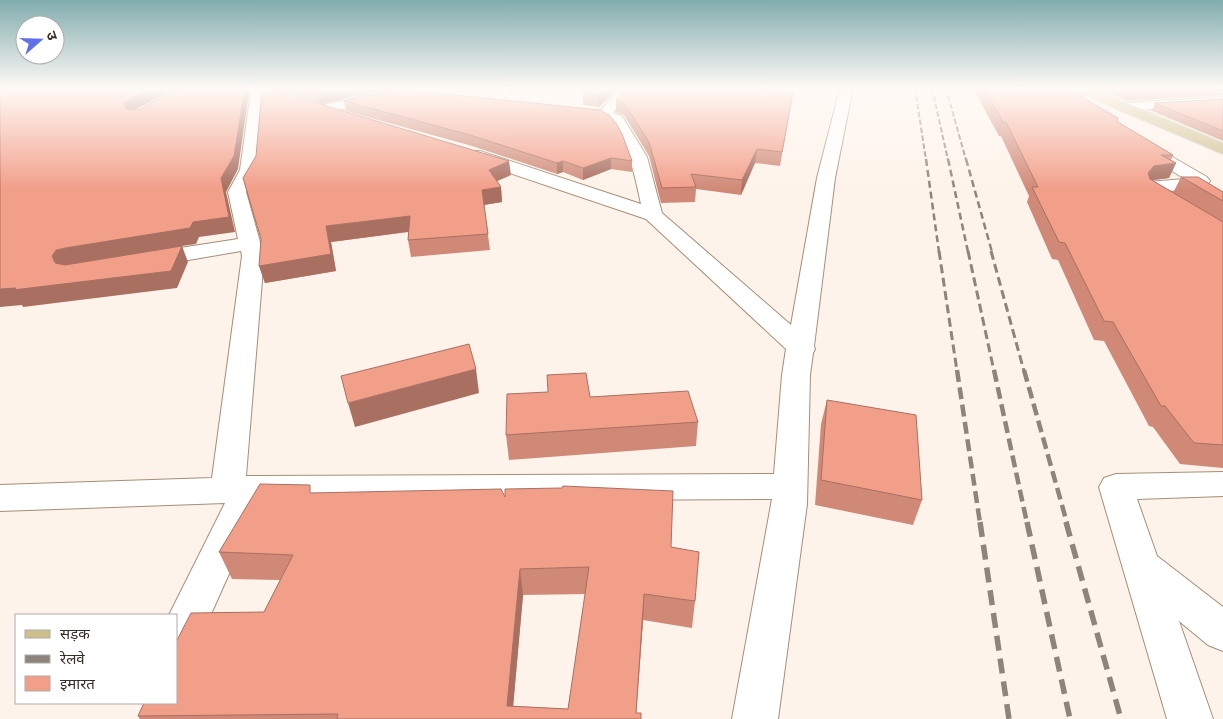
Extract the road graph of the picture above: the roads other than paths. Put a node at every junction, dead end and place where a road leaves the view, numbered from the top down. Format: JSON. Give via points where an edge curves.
{"nodes":[{"id":1,"x":267,"y":122,"type":"edge"},
{"id":2,"x":618,"y":122,"type":"edge"},
{"id":3,"x":840,"y":122,"type":"edge"},
{"id":4,"x":1161,"y":122,"type":"edge"},
{"id":5,"x":1129,"y":138,"type":"edge"},
{"id":6,"x":1219,"y":144,"type":"edge"},
{"id":7,"x":456,"y":150,"type":"edge"},
{"id":8,"x":653,"y":215,"type":"junction"},
{"id":9,"x":1219,"y":228,"type":"edge"},
{"id":10,"x":250,"y":244,"type":"junction"},
{"id":11,"x":132,"y":263,"type":"edge"},
{"id":12,"x":802,"y":349,"type":"junction"},
{"id":13,"x":1223,"y":484,"type":"edge"},
{"id":14,"x":789,"y":486,"type":"junction"},
{"id":15,"x":239,"y":489,"type":"junction"},
{"id":16,"x":0,"y":498,"type":"edge"},
{"id":17,"x":1142,"y":566,"type":"junction"},
{"id":18,"x":1223,"y":632,"type":"edge"},
{"id":19,"x":178,"y":640,"type":"edge"},
{"id":20,"x":755,"y":719,"type":"edge"},
{"id":21,"x":1190,"y":719,"type":"edge"}],
"edges":[{"from":1,"to":10,"type":"street","via":[[237,192]]},
{"from":2,"to":8,"type":"street","via":[[639,157]]},
{"from":3,"to":12,"type":"street","via":[[826,178]]},
{"from":4,"to":6,"type":"main road"},
{"from":5,"to":9,"type":"street","via":[[1202,181],[1151,189]]},
{"from":7,"to":8,"type":"street"},
{"from":8,"to":12,"type":"street"},
{"from":10,"to":11,"type":"street"},
{"from":10,"to":15,"type":"street","via":[[253,256]]},
{"from":12,"to":14,"type":"street","via":[[796,375]]},
{"from":13,"to":17,"type":"street","via":[[1116,487]]},
{"from":14,"to":15,"type":"street"},
{"from":14,"to":20,"type":"street","via":[[789,504]]},
{"from":15,"to":16,"type":"street"},
{"from":15,"to":19,"type":"street"},
{"from":17,"to":18,"type":"street"},
{"from":17,"to":21,"type":"street"}]}
